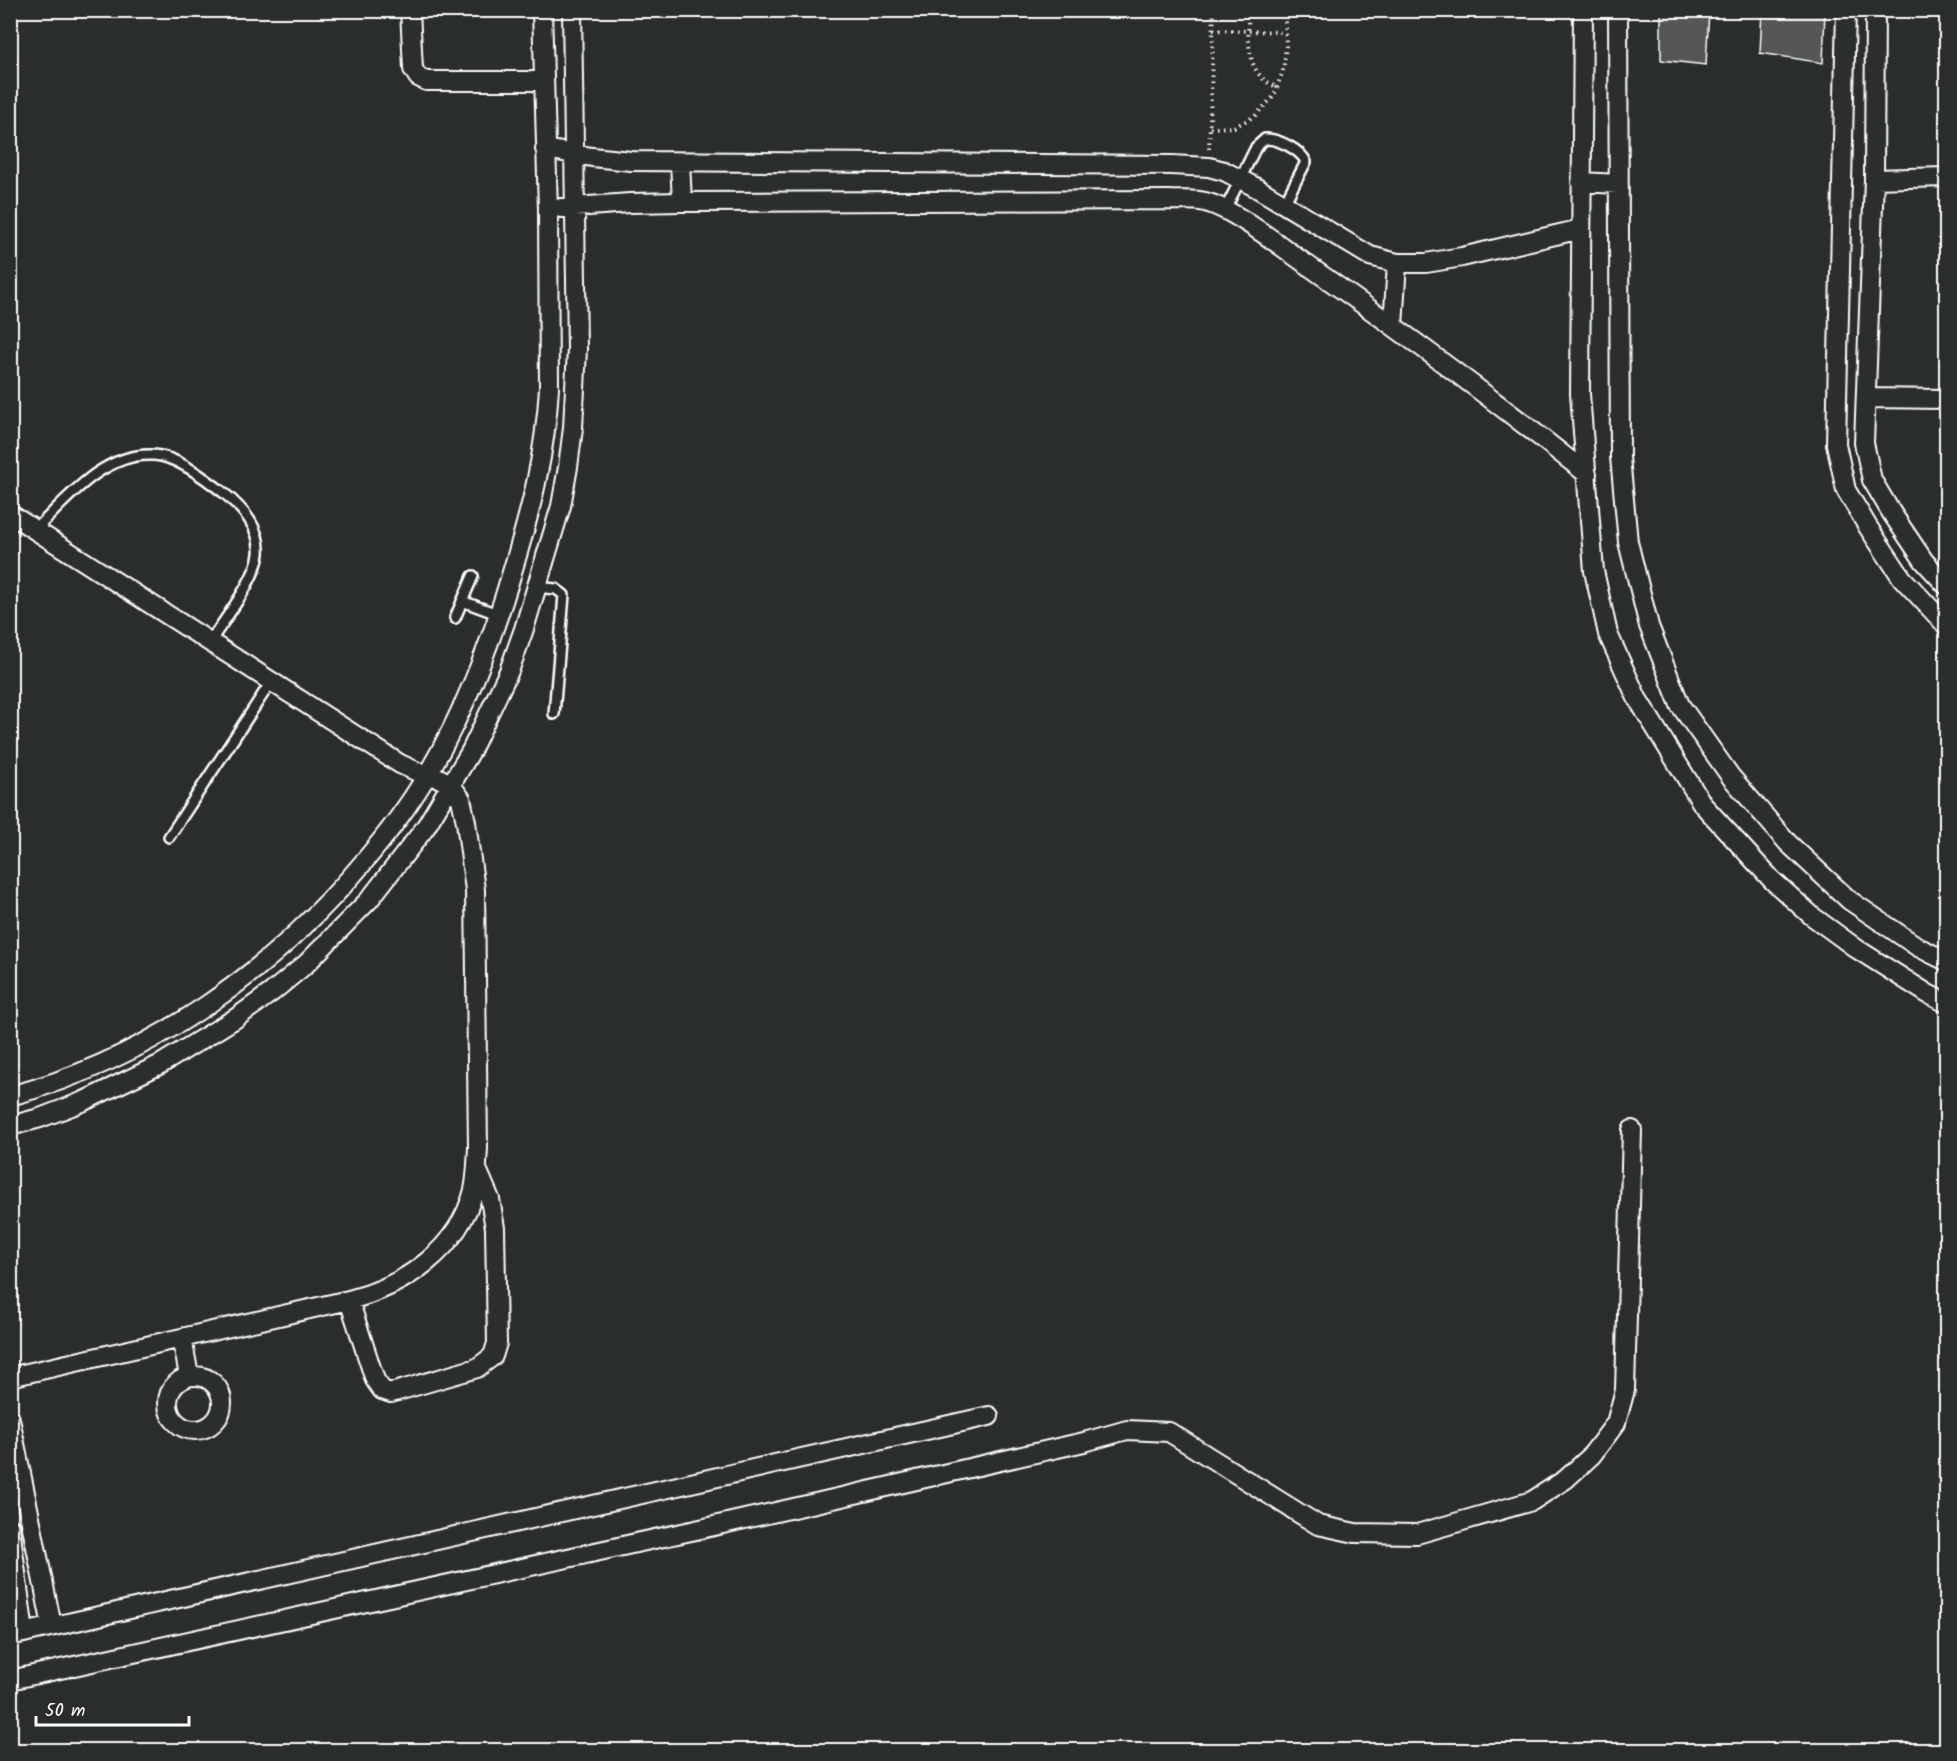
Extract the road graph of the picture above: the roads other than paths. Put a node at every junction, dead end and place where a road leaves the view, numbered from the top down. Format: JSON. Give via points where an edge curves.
{"nodes":[{"id":1,"x":410,"y":10,"type":"edge"},
{"id":2,"x":542,"y":10,"type":"edge"},
{"id":3,"x":572,"y":10,"type":"edge"},
{"id":4,"x":1583,"y":10,"type":"edge"},
{"id":5,"x":1618,"y":10,"type":"edge"},
{"id":6,"x":1846,"y":10,"type":"edge"},
{"id":7,"x":1875,"y":10,"type":"edge"},
{"id":8,"x":544,"y":81,"type":"junction"},
{"id":9,"x":545,"y":148,"type":"junction"},
{"id":10,"x":573,"y":153,"type":"junction"},
{"id":11,"x":680,"y":162,"type":"junction"},
{"id":12,"x":1947,"y":177,"type":"edge"},
{"id":13,"x":1240,"y":179,"type":"junction"},
{"id":14,"x":1874,"y":179,"type":"junction"},
{"id":15,"x":1581,"y":182,"type":"junction"},
{"id":16,"x":1618,"y":184,"type":"junction"},
{"id":17,"x":682,"y":202,"type":"junction"},
{"id":18,"x":1284,"y":204,"type":"junction"},
{"id":19,"x":574,"y":206,"type":"junction"},
{"id":20,"x":548,"y":210,"type":"junction"},
{"id":21,"x":1225,"y":210,"type":"junction"},
{"id":22,"x":1581,"y":229,"type":"junction"},
{"id":23,"x":1397,"y":263,"type":"junction"},
{"id":24,"x":1393,"y":326,"type":"junction"},
{"id":25,"x":1867,"y":398,"type":"junction"},
{"id":26,"x":1947,"y":399,"type":"edge"},
{"id":27,"x":1587,"y":474,"type":"junction"},
{"id":28,"x":10,"y":514,"type":"edge"},
{"id":29,"x":36,"y":530,"type":"junction"},
{"id":30,"x":473,"y":576,"type":"dead end"},
{"id":31,"x":1947,"y":585,"type":"edge"},
{"id":32,"x":537,"y":587,"type":"junction"},
{"id":33,"x":462,"y":602,"type":"junction"},
{"id":34,"x":500,"y":615,"type":"junction"},
{"id":35,"x":455,"y":618,"type":"dead end"},
{"id":36,"x":1947,"y":625,"type":"edge"},
{"id":37,"x":210,"y":642,"type":"junction"},
{"id":38,"x":272,"y":682,"type":"junction"},
{"id":39,"x":554,"y":714,"type":"dead end"},
{"id":40,"x":427,"y":775,"type":"junction"},
{"id":41,"x":451,"y":785,"type":"junction"},
{"id":42,"x":169,"y":837,"type":"dead end"},
{"id":43,"x":1947,"y":961,"type":"edge"},
{"id":44,"x":1947,"y":1003,"type":"edge"},
{"id":45,"x":10,"y":1096,"type":"edge"},
{"id":46,"x":10,"y":1125,"type":"edge"},
{"id":47,"x":1632,"y":1130,"type":"dead end"},
{"id":48,"x":477,"y":1169,"type":"junction"},
{"id":49,"x":349,"y":1300,"type":"junction"},
{"id":50,"x":182,"y":1338,"type":"junction"},
{"id":51,"x":189,"y":1376,"type":"dead end"},
{"id":52,"x":10,"y":1377,"type":"edge"},
{"id":53,"x":989,"y":1416,"type":"dead end"},
{"id":54,"x":10,"y":1419,"type":"edge"},
{"id":55,"x":10,"y":1528,"type":"edge"},
{"id":56,"x":52,"y":1626,"type":"junction"},
{"id":57,"x":17,"y":1634,"type":"edge"},
{"id":58,"x":10,"y":1680,"type":"edge"}],
"edges":[{"from":1,"to":8,"type":"street","via":[[413,69],[426,81]]},
{"from":2,"to":8,"type":"street"},
{"from":3,"to":10,"type":"street"},
{"from":4,"to":15,"type":"street"},
{"from":5,"to":16,"type":"street"},
{"from":6,"to":36,"type":"street","via":[[1836,444],[1846,490],[1868,527],[1902,578]]},
{"from":7,"to":14,"type":"street"},
{"from":8,"to":9,"type":"street"},
{"from":9,"to":10,"type":"street"},
{"from":9,"to":20,"type":"street"},
{"from":10,"to":11,"type":"street"},
{"from":10,"to":19,"type":"street"},
{"from":11,"to":13,"type":"street","via":[[1171,165],[1209,167]]},
{"from":11,"to":17,"type":"street"},
{"from":12,"to":14,"type":"street"},
{"from":13,"to":18,"type":"street"},
{"from":13,"to":18,"type":"lane","via":[[1256,147],[1265,139],[1298,153],[1305,158],[1305,166]]},
{"from":13,"to":21,"type":"lane"},
{"from":14,"to":25,"type":"street"},
{"from":15,"to":16,"type":"street"},
{"from":15,"to":22,"type":"street"},
{"from":16,"to":43,"type":"street","via":[[1620,446],[1628,542],[1649,626],[1680,705],[1731,777],[1788,843],[1849,900]]},
{"from":17,"to":19,"type":"street"},
{"from":17,"to":21,"type":"street","via":[[1169,200],[1205,202]]},
{"from":18,"to":23,"type":"street","via":[[1370,256]]},
{"from":19,"to":20,"type":"street"},
{"from":19,"to":32,"type":"street","via":[[577,349],[573,428],[561,506]]},
{"from":20,"to":34,"type":"street","via":[[549,388],[544,445],[533,502]]},
{"from":21,"to":24,"type":"street"},
{"from":22,"to":23,"type":"street","via":[[1462,257]]},
{"from":22,"to":27,"type":"street","via":[[1580,394]]},
{"from":23,"to":24,"type":"street"},
{"from":24,"to":27,"type":"street"},
{"from":25,"to":26,"type":"street"},
{"from":25,"to":31,"type":"street","via":[[1864,443],[1872,480],[1924,561]]},
{"from":27,"to":44,"type":"street","via":[[1594,571],[1608,634],[1637,698],[1703,805],[1773,881],[1812,916],[1857,949]]},
{"from":28,"to":29,"type":"street"},
{"from":29,"to":37,"type":"street"},
{"from":29,"to":37,"type":"lane","via":[[82,484],[117,462],[152,454],[199,475],[244,511],[256,531],[259,555],[252,577]]},
{"from":30,"to":33,"type":"lane"},
{"from":32,"to":39,"type":"lane","via":[[556,589],[564,595]]},
{"from":32,"to":41,"type":"street","via":[[509,671]]},
{"from":33,"to":34,"type":"lane"},
{"from":33,"to":35,"type":"lane"},
{"from":34,"to":40,"type":"street","via":[[466,699]]},
{"from":37,"to":38,"type":"street"},
{"from":38,"to":40,"type":"street","via":[[400,764]]},
{"from":38,"to":42,"type":"lane"},
{"from":40,"to":41,"type":"street"},
{"from":40,"to":45,"type":"street","via":[[347,882],[254,971],[147,1042],[70,1077]]},
{"from":41,"to":46,"type":"street","via":[[425,828],[369,900],[306,964],[272,992],[199,1042],[132,1080],[40,1118]]},
{"from":41,"to":48,"type":"street","via":[[461,799],[475,890]]},
{"from":47,"to":58,"type":"street","via":[[1625,1390],[1616,1423],[1591,1456],[1566,1479],[1532,1501],[1417,1534],[1355,1533],[1318,1525],[1169,1432],[1127,1430],[714,1526]]},
{"from":48,"to":49,"type":"street","via":[[474,1189],[458,1228],[432,1258],[385,1289]]},
{"from":48,"to":49,"type":"street","via":[[489,1199],[496,1236],[497,1343],[485,1364],[391,1393],[382,1390],[372,1372]]},
{"from":49,"to":50,"type":"street"},
{"from":50,"to":51,"type":"street"},
{"from":50,"to":52,"type":"street"},
{"from":53,"to":56,"type":"street"},
{"from":54,"to":56,"type":"street"},
{"from":55,"to":57,"type":"street"},
{"from":56,"to":57,"type":"street"}]}
